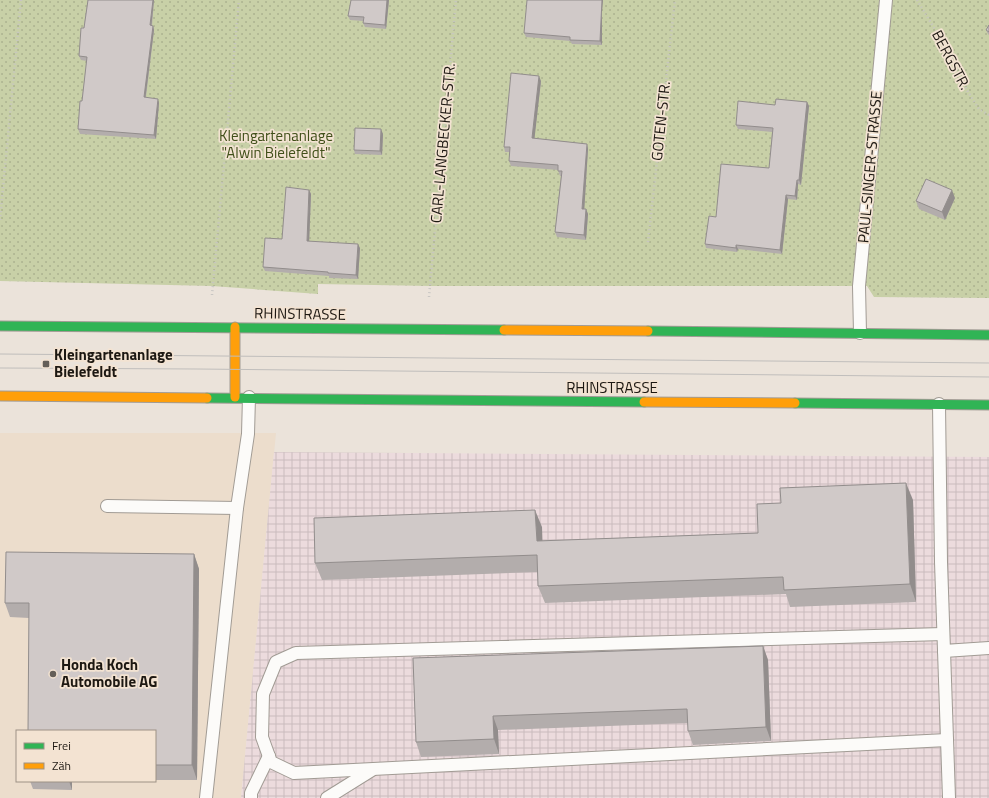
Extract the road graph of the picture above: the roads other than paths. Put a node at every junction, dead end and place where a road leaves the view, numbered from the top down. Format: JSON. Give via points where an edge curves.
{"nodes":[{"id":1,"x":886,"y":0,"type":"edge"},
{"id":2,"x":0,"y":326,"type":"edge"},
{"id":3,"x":235,"y":327,"type":"junction"},
{"id":4,"x":860,"y":333,"type":"junction"},
{"id":5,"x":989,"y":335,"type":"edge"},
{"id":6,"x":0,"y":396,"type":"edge"},
{"id":7,"x":235,"y":397,"type":"junction"},
{"id":8,"x":249,"y":397,"type":"junction"},
{"id":9,"x":939,"y":404,"type":"junction"},
{"id":10,"x":989,"y":405,"type":"edge"},
{"id":11,"x":107,"y":506,"type":"dead end"},
{"id":12,"x":237,"y":508,"type":"junction"},
{"id":13,"x":944,"y":634,"type":"junction"},
{"id":14,"x":989,"y":648,"type":"edge"},
{"id":15,"x":944,"y":651,"type":"junction"},
{"id":16,"x":947,"y":740,"type":"junction"},
{"id":17,"x":269,"y":756,"type":"junction"},
{"id":18,"x":373,"y":769,"type":"junction"},
{"id":19,"x":206,"y":798,"type":"edge"},
{"id":20,"x":251,"y":798,"type":"edge"},
{"id":21,"x":327,"y":798,"type":"edge"},
{"id":22,"x":949,"y":798,"type":"edge"}],
"edges":[{"from":1,"to":4,"type":"lane","name":"PAUL-SINGER-STRASSE","via":[[859,286]]},
{"from":2,"to":3,"type":"main road","name":"RHINSTRASSE"},
{"from":3,"to":4,"type":"main road","name":"RHINSTRASSE"},
{"from":3,"to":7,"type":"main road","name":"RHINSTRASSE"},
{"from":4,"to":5,"type":"main road","name":"RHINSTRASSE"},
{"from":6,"to":7,"type":"main road","name":"RHINSTRASSE"},
{"from":7,"to":8,"type":"main road","name":"RHINSTRASSE"},
{"from":8,"to":9,"type":"main road","name":"RHINSTRASSE"},
{"from":8,"to":12,"type":"lane","via":[[248,434]]},
{"from":9,"to":10,"type":"main road","name":"RHINSTRASSE"},
{"from":9,"to":13,"type":"lane"},
{"from":11,"to":12,"type":"lane"},
{"from":12,"to":19,"type":"lane"},
{"from":13,"to":15,"type":"lane"},
{"from":13,"to":17,"type":"lane","via":[[296,653],[276,662],[263,694],[262,737]]},
{"from":14,"to":15,"type":"lane"},
{"from":15,"to":16,"type":"lane"},
{"from":16,"to":18,"type":"lane"},
{"from":16,"to":22,"type":"lane"},
{"from":17,"to":18,"type":"lane","via":[[271,762],[294,773]]},
{"from":17,"to":20,"type":"lane"},
{"from":18,"to":21,"type":"lane"}]}
